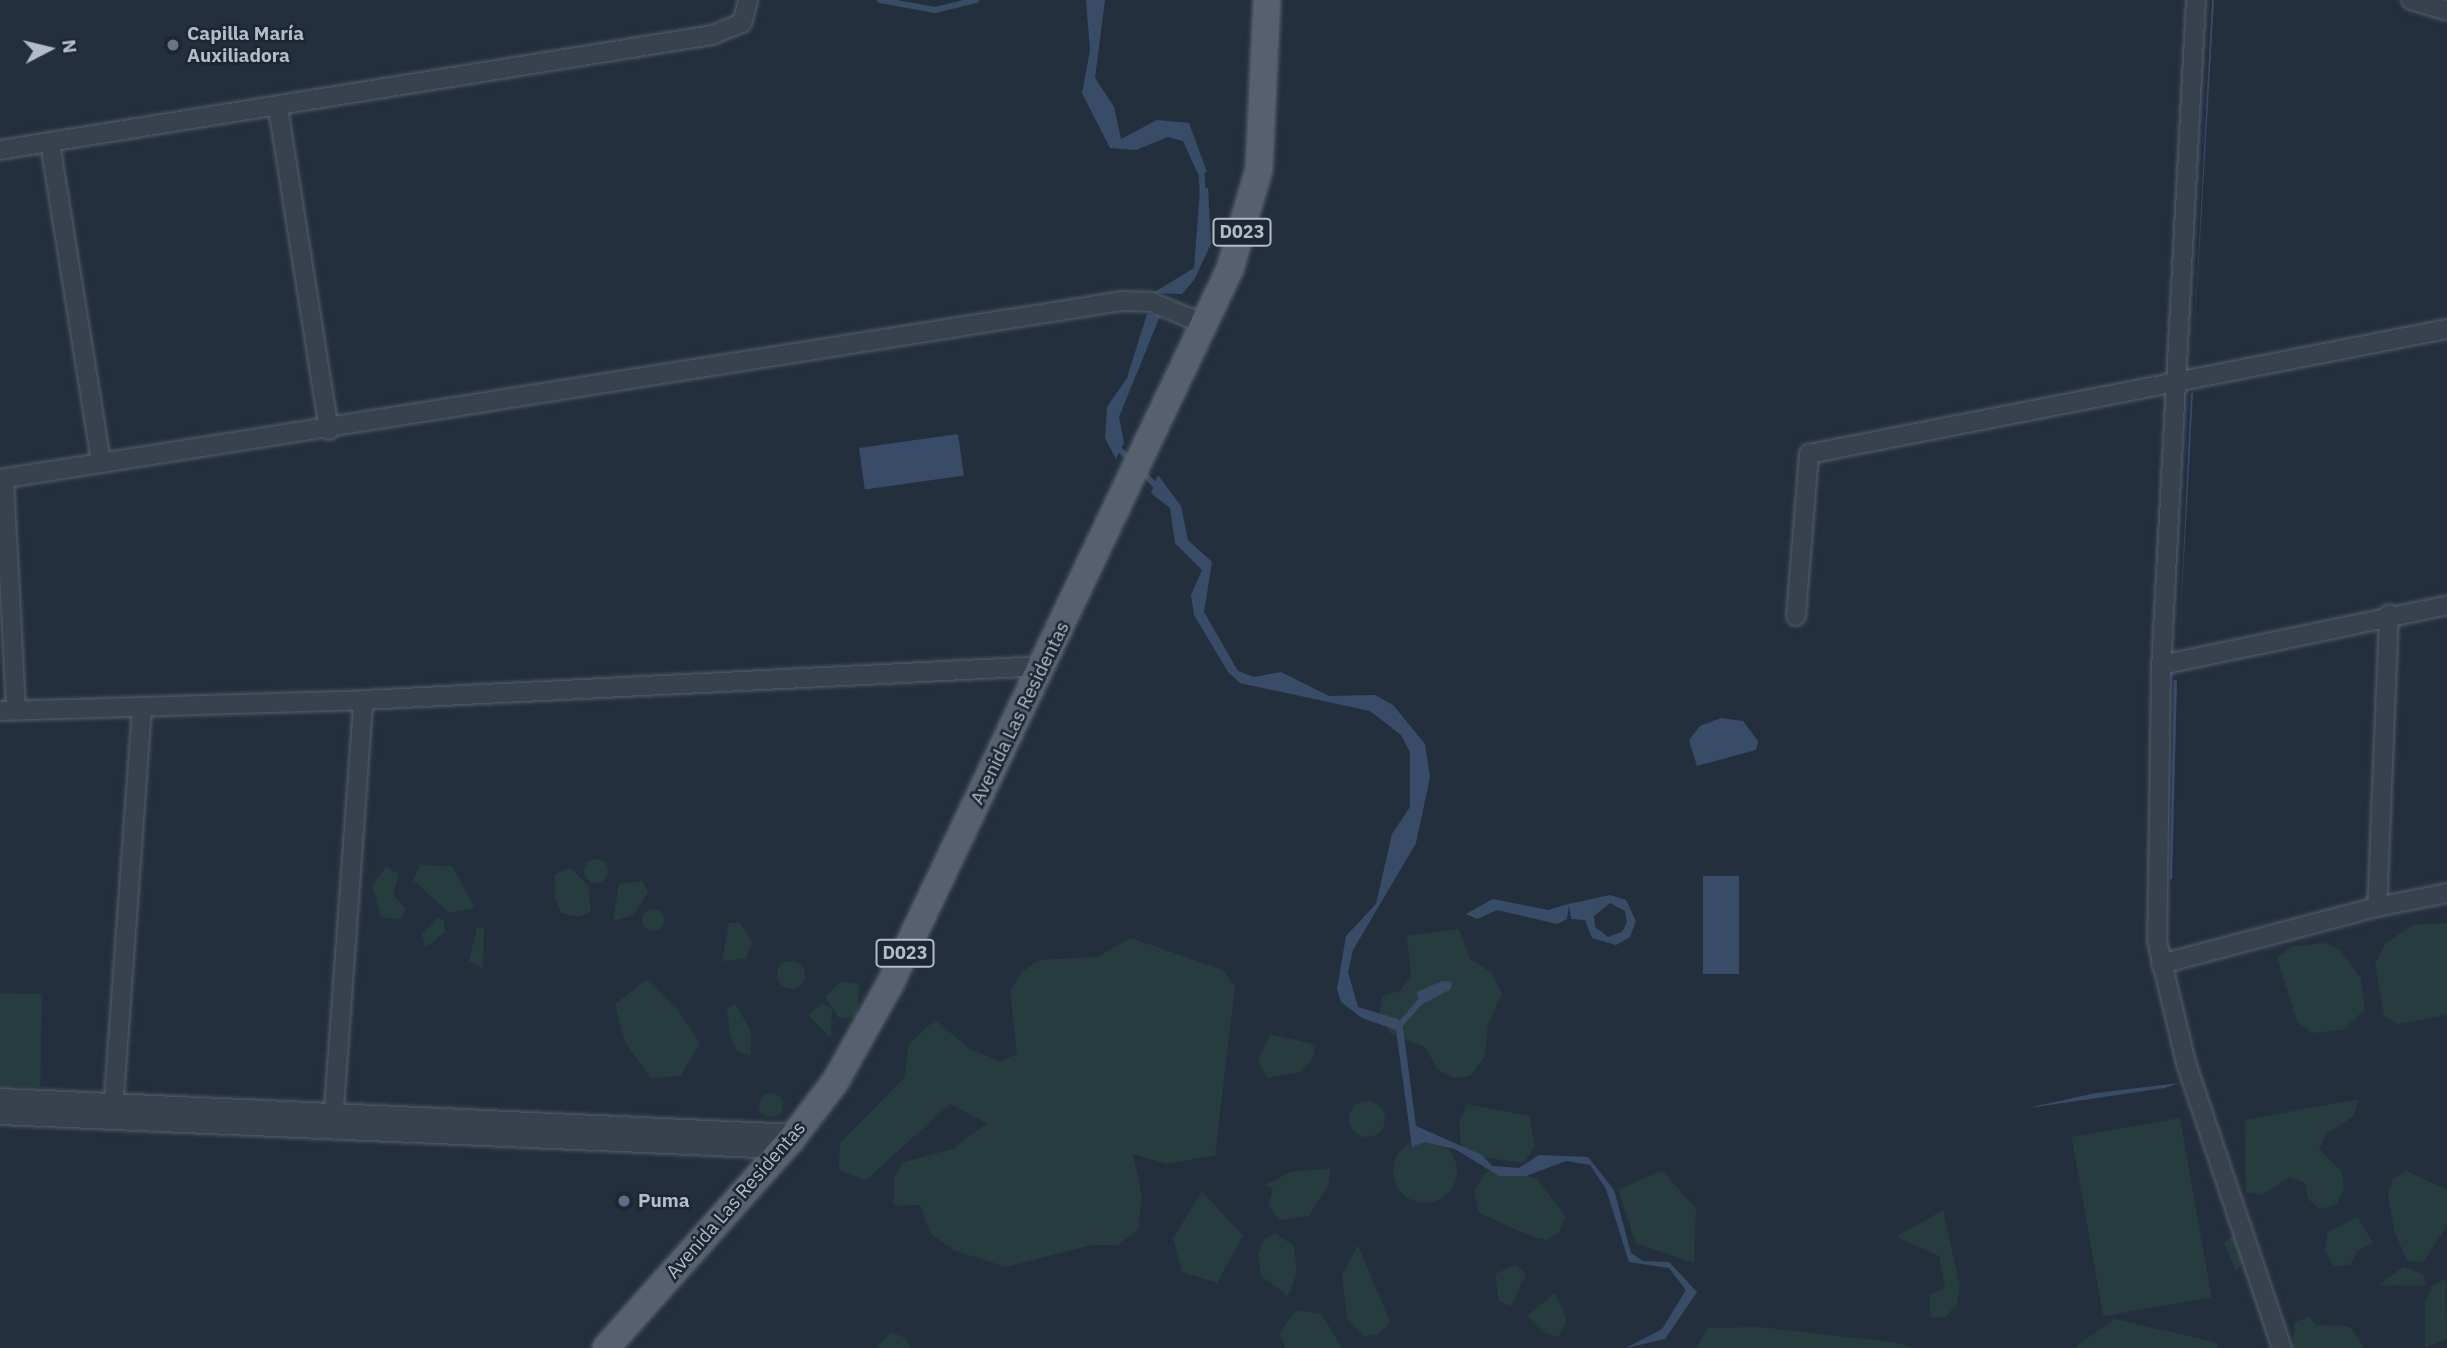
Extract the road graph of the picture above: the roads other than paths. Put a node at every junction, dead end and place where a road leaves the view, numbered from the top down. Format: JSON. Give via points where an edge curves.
{"nodes":[{"id":1,"x":748,"y":0,"type":"edge"},
{"id":2,"x":1267,"y":0,"type":"edge"},
{"id":3,"x":2196,"y":0,"type":"edge"},
{"id":4,"x":2410,"y":0,"type":"edge"},
{"id":5,"x":2447,"y":11,"type":"edge"},
{"id":6,"x":278,"y":108,"type":"junction"},
{"id":7,"x":50,"y":143,"type":"junction"},
{"id":8,"x":0,"y":150,"type":"edge"},
{"id":9,"x":1207,"y":325,"type":"junction"},
{"id":10,"x":2447,"y":329,"type":"edge"},
{"id":11,"x":2176,"y":381,"type":"junction"},
{"id":12,"x":329,"y":430,"type":"junction"},
{"id":13,"x":100,"y":463,"type":"junction"},
{"id":14,"x":2,"y":479,"type":"edge"},
{"id":15,"x":2447,"y":604,"type":"edge"},
{"id":16,"x":2389,"y":614,"type":"junction"},
{"id":17,"x":1796,"y":616,"type":"dead end"},
{"id":18,"x":2161,"y":665,"type":"junction"},
{"id":19,"x":1044,"y":666,"type":"junction"},
{"id":20,"x":363,"y":700,"type":"junction"},
{"id":21,"x":142,"y":707,"type":"junction"},
{"id":22,"x":8,"y":710,"type":"edge"},
{"id":23,"x":2447,"y":893,"type":"edge"},
{"id":24,"x":2378,"y":907,"type":"junction"},
{"id":25,"x":2161,"y":964,"type":"junction"},
{"id":26,"x":1,"y":1105,"type":"edge"},
{"id":27,"x":113,"y":1112,"type":"junction"},
{"id":28,"x":333,"y":1121,"type":"junction"},
{"id":29,"x":789,"y":1142,"type":"junction"},
{"id":30,"x":606,"y":1348,"type":"edge"},
{"id":31,"x":2282,"y":1348,"type":"edge"}],
"edges":[{"from":1,"to":6,"type":"street","via":[[742,23],[712,35]]},
{"from":2,"to":9,"type":"main road","name":"Avenida Las Residentas","number":"D023","via":[[1259,169]]},
{"from":3,"to":11,"type":"street"},
{"from":4,"to":5,"type":"street"},
{"from":6,"to":7,"type":"street"},
{"from":6,"to":12,"type":"street"},
{"from":7,"to":8,"type":"street"},
{"from":7,"to":13,"type":"street"},
{"from":9,"to":12,"type":"street","via":[[1151,302],[1123,301]]},
{"from":9,"to":19,"type":"main road","name":"Avenida Las Residentas","number":"D023"},
{"from":10,"to":11,"type":"street"},
{"from":11,"to":17,"type":"street","via":[[1809,454]]},
{"from":11,"to":18,"type":"street"},
{"from":12,"to":13,"type":"street"},
{"from":13,"to":14,"type":"street"},
{"from":14,"to":22,"type":"street"},
{"from":15,"to":16,"type":"street"},
{"from":16,"to":18,"type":"street"},
{"from":16,"to":24,"type":"street"},
{"from":18,"to":25,"type":"street","via":[[2156,854]]},
{"from":19,"to":20,"type":"street"},
{"from":19,"to":29,"type":"main road","name":"Avenida Las Residentas","number":"D023","via":[[890,985],[835,1082]]},
{"from":20,"to":21,"type":"street"},
{"from":20,"to":28,"type":"street"},
{"from":21,"to":22,"type":"street"},
{"from":21,"to":27,"type":"street"},
{"from":23,"to":24,"type":"street"},
{"from":24,"to":25,"type":"street"},
{"from":25,"to":31,"type":"street","via":[[2186,1063]]},
{"from":26,"to":27,"type":"street"},
{"from":27,"to":28,"type":"street"},
{"from":28,"to":29,"type":"street"},
{"from":29,"to":30,"type":"main road","name":"Avenida Las Residentas","number":"D023"}]}
